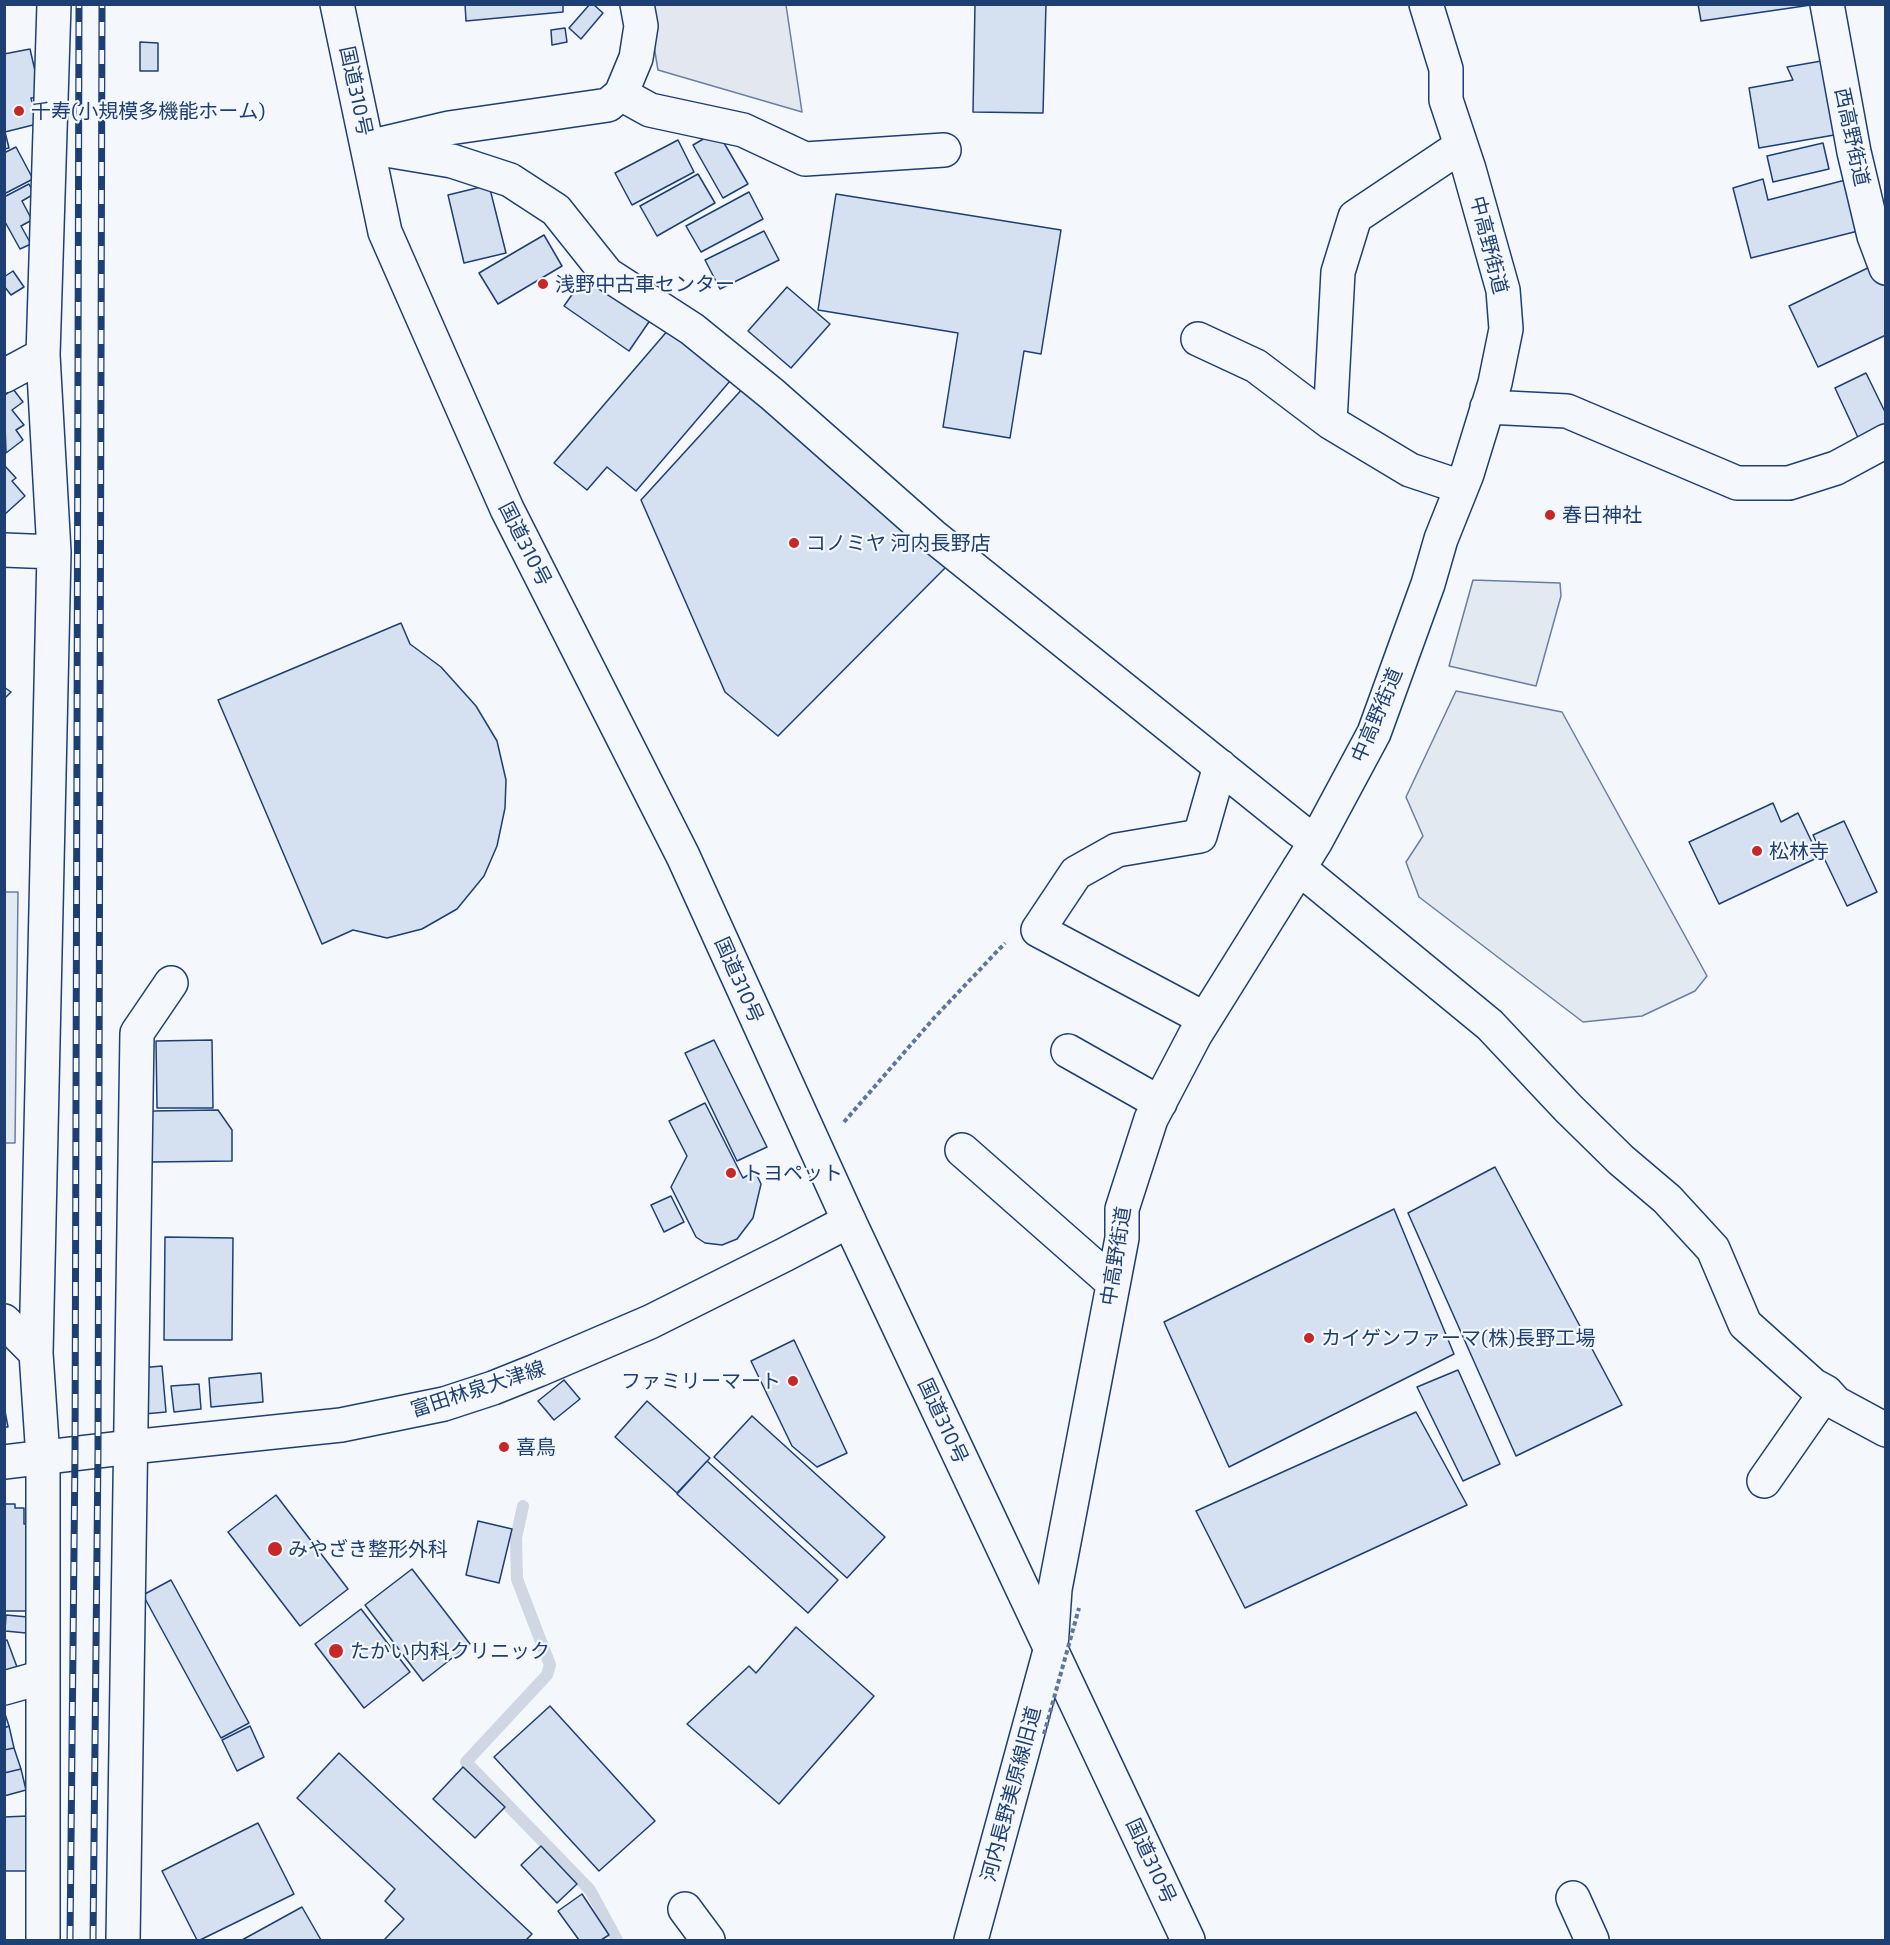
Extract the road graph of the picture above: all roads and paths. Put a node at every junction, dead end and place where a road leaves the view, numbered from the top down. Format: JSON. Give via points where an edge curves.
{"nodes":[{"id":1,"x":54,"y":4,"type":"edge"},
{"id":2,"x":337,"y":4,"type":"edge"},
{"id":3,"x":637,"y":4,"type":"edge"},
{"id":4,"x":1426,"y":4,"type":"edge"},
{"id":5,"x":1827,"y":4,"type":"edge"},
{"id":6,"x":621,"y":94,"type":"junction"},
{"id":7,"x":1461,"y":146,"type":"junction"},
{"id":8,"x":368,"y":147,"type":"junction"},
{"id":9,"x":944,"y":150,"type":"dead end"},
{"id":10,"x":1886,"y":268,"type":"edge"},
{"id":11,"x":1198,"y":339,"type":"dead end"},
{"id":12,"x":43,"y":355,"type":"junction"},
{"id":13,"x":4,"y":376,"type":"edge"},
{"id":14,"x":1487,"y":407,"type":"junction"},
{"id":15,"x":1330,"y":422,"type":"junction"},
{"id":16,"x":1886,"y":441,"type":"edge"},
{"id":17,"x":1461,"y":487,"type":"junction"},
{"id":18,"x":4,"y":550,"type":"edge"},
{"id":19,"x":54,"y":552,"type":"junction"},
{"id":20,"x":1220,"y":766,"type":"junction"},
{"id":21,"x":1308,"y":855,"type":"junction"},
{"id":22,"x":1038,"y":930,"type":"junction"},
{"id":23,"x":171,"y":983,"type":"dead end"},
{"id":24,"x":1205,"y":1019,"type":"junction"},
{"id":25,"x":1068,"y":1051,"type":"dead end"},
{"id":26,"x":1160,"y":1103,"type":"junction"},
{"id":27,"x":962,"y":1150,"type":"dead end"},
{"id":28,"x":818,"y":1153,"type":"junction"},
{"id":29,"x":849,"y":1221,"type":"junction"},
{"id":30,"x":1113,"y":1283,"type":"junction"},
{"id":31,"x":4,"y":1321,"type":"edge"},
{"id":32,"x":36,"y":1353,"type":"junction"},
{"id":33,"x":1826,"y":1392,"type":"junction"},
{"id":34,"x":1886,"y":1430,"type":"edge"},
{"id":35,"x":130,"y":1447,"type":"junction"},
{"id":36,"x":43,"y":1458,"type":"junction"},
{"id":37,"x":4,"y":1462,"type":"edge"},
{"id":38,"x":1764,"y":1481,"type":"dead end"},
{"id":39,"x":1078,"y":1608,"type":"dead end"},
{"id":40,"x":1051,"y":1647,"type":"junction"},
{"id":41,"x":44,"y":1677,"type":"junction"},
{"id":42,"x":4,"y":1688,"type":"edge"},
{"id":43,"x":1044,"y":1734,"type":"dead end"},
{"id":44,"x":1573,"y":1898,"type":"dead end"},
{"id":45,"x":685,"y":1909,"type":"dead end"},
{"id":46,"x":43,"y":1941,"type":"edge"},
{"id":47,"x":123,"y":1941,"type":"edge"},
{"id":48,"x":708,"y":1941,"type":"edge"},
{"id":49,"x":970,"y":1941,"type":"edge"},
{"id":50,"x":1188,"y":1941,"type":"edge"},
{"id":51,"x":1592,"y":1941,"type":"edge"}],
"edges":[{"from":1,"to":12,"type":"main road"},
{"from":2,"to":8,"type":"main road","name":"国道310号"},
{"from":3,"to":6,"type":"main road","via":[[641,26],[636,58]]},
{"from":4,"to":7,"type":"main road","name":"中高野街道","via":[[1446,69],[1446,100]]},
{"from":5,"to":10,"type":"main road","name":"西高野街道","via":[[1854,152],[1874,236]]},
{"from":6,"to":8,"type":"main road","via":[[608,105],[449,128]]},
{"from":6,"to":9,"type":"main road","via":[[650,110],[744,130],[805,159]]},
{"from":7,"to":14,"type":"main road","name":"中高野街道","via":[[1503,290],[1506,329]]},
{"from":7,"to":15,"type":"main road","via":[[1355,217],[1338,272]]},
{"from":8,"to":20,"type":"main road","via":[[452,161],[510,180],[556,210],[607,274],[692,329],[755,379],[933,536]]},
{"from":8,"to":28,"type":"main road","name":"国道310号","via":[[385,232],[507,509],[683,856]]},
{"from":11,"to":15,"type":"main road","via":[[1256,366]]},
{"from":12,"to":13,"type":"main road"},
{"from":12,"to":19,"type":"main road"},
{"from":14,"to":16,"type":"main road","via":[[1567,411],[1737,483],[1789,483],[1836,468]]},
{"from":14,"to":17,"type":"main road","name":"中高野街道"},
{"from":15,"to":17,"type":"main road","via":[[1410,470]]},
{"from":17,"to":21,"type":"main road","name":"中高野街道","via":[[1374,733]]},
{"from":18,"to":19,"type":"main road"},
{"from":19,"to":32,"type":"main road"},
{"from":20,"to":21,"type":"main road"},
{"from":20,"to":22,"type":"main road","via":[[1200,836],[1117,850],[1076,873]]},
{"from":21,"to":24,"type":"main road","name":"中高野街道"},
{"from":21,"to":33,"type":"main road","via":[[1490,1025],[1620,1160],[1666,1199],[1713,1249],[1745,1324]]},
{"from":22,"to":24,"type":"main road"},
{"from":22,"to":28,"type":"path","via":[[1028,918],[934,1018]]},
{"from":23,"to":35,"type":"main road","via":[[137,1033]]},
{"from":24,"to":26,"type":"main road","name":"中高野街道"},
{"from":25,"to":26,"type":"main road"},
{"from":26,"to":30,"type":"main road","name":"中高野街道","via":[[1151,1119],[1122,1209],[1122,1238]]},
{"from":27,"to":30,"type":"main road"},
{"from":28,"to":29,"type":"main road","name":"国道310号"},
{"from":29,"to":35,"type":"main road","name":"富田林泉大津線","via":[[650,1322],[493,1388],[444,1404],[341,1425]]},
{"from":29,"to":40,"type":"main road","name":"国道310号"},
{"from":30,"to":40,"type":"main road","name":"中高野街道","via":[[1055,1588]]},
{"from":31,"to":32,"type":"main road"},
{"from":32,"to":36,"type":"main road"},
{"from":33,"to":34,"type":"main road","via":[[1836,1403]]},
{"from":33,"to":38,"type":"main road"},
{"from":35,"to":36,"type":"main road","name":"富田林泉大津線"},
{"from":35,"to":47,"type":"main road"},
{"from":36,"to":37,"type":"main road","name":"富田林泉大津線"},
{"from":36,"to":41,"type":"main road"},
{"from":39,"to":43,"type":"path","bridge":true},
{"from":40,"to":49,"type":"main road","name":"河内長野美原線旧道"},
{"from":40,"to":50,"type":"main road","name":"国道310号"},
{"from":41,"to":42,"type":"main road"},
{"from":41,"to":46,"type":"main road"},
{"from":44,"to":51,"type":"main road"},
{"from":45,"to":48,"type":"main road"}]}
